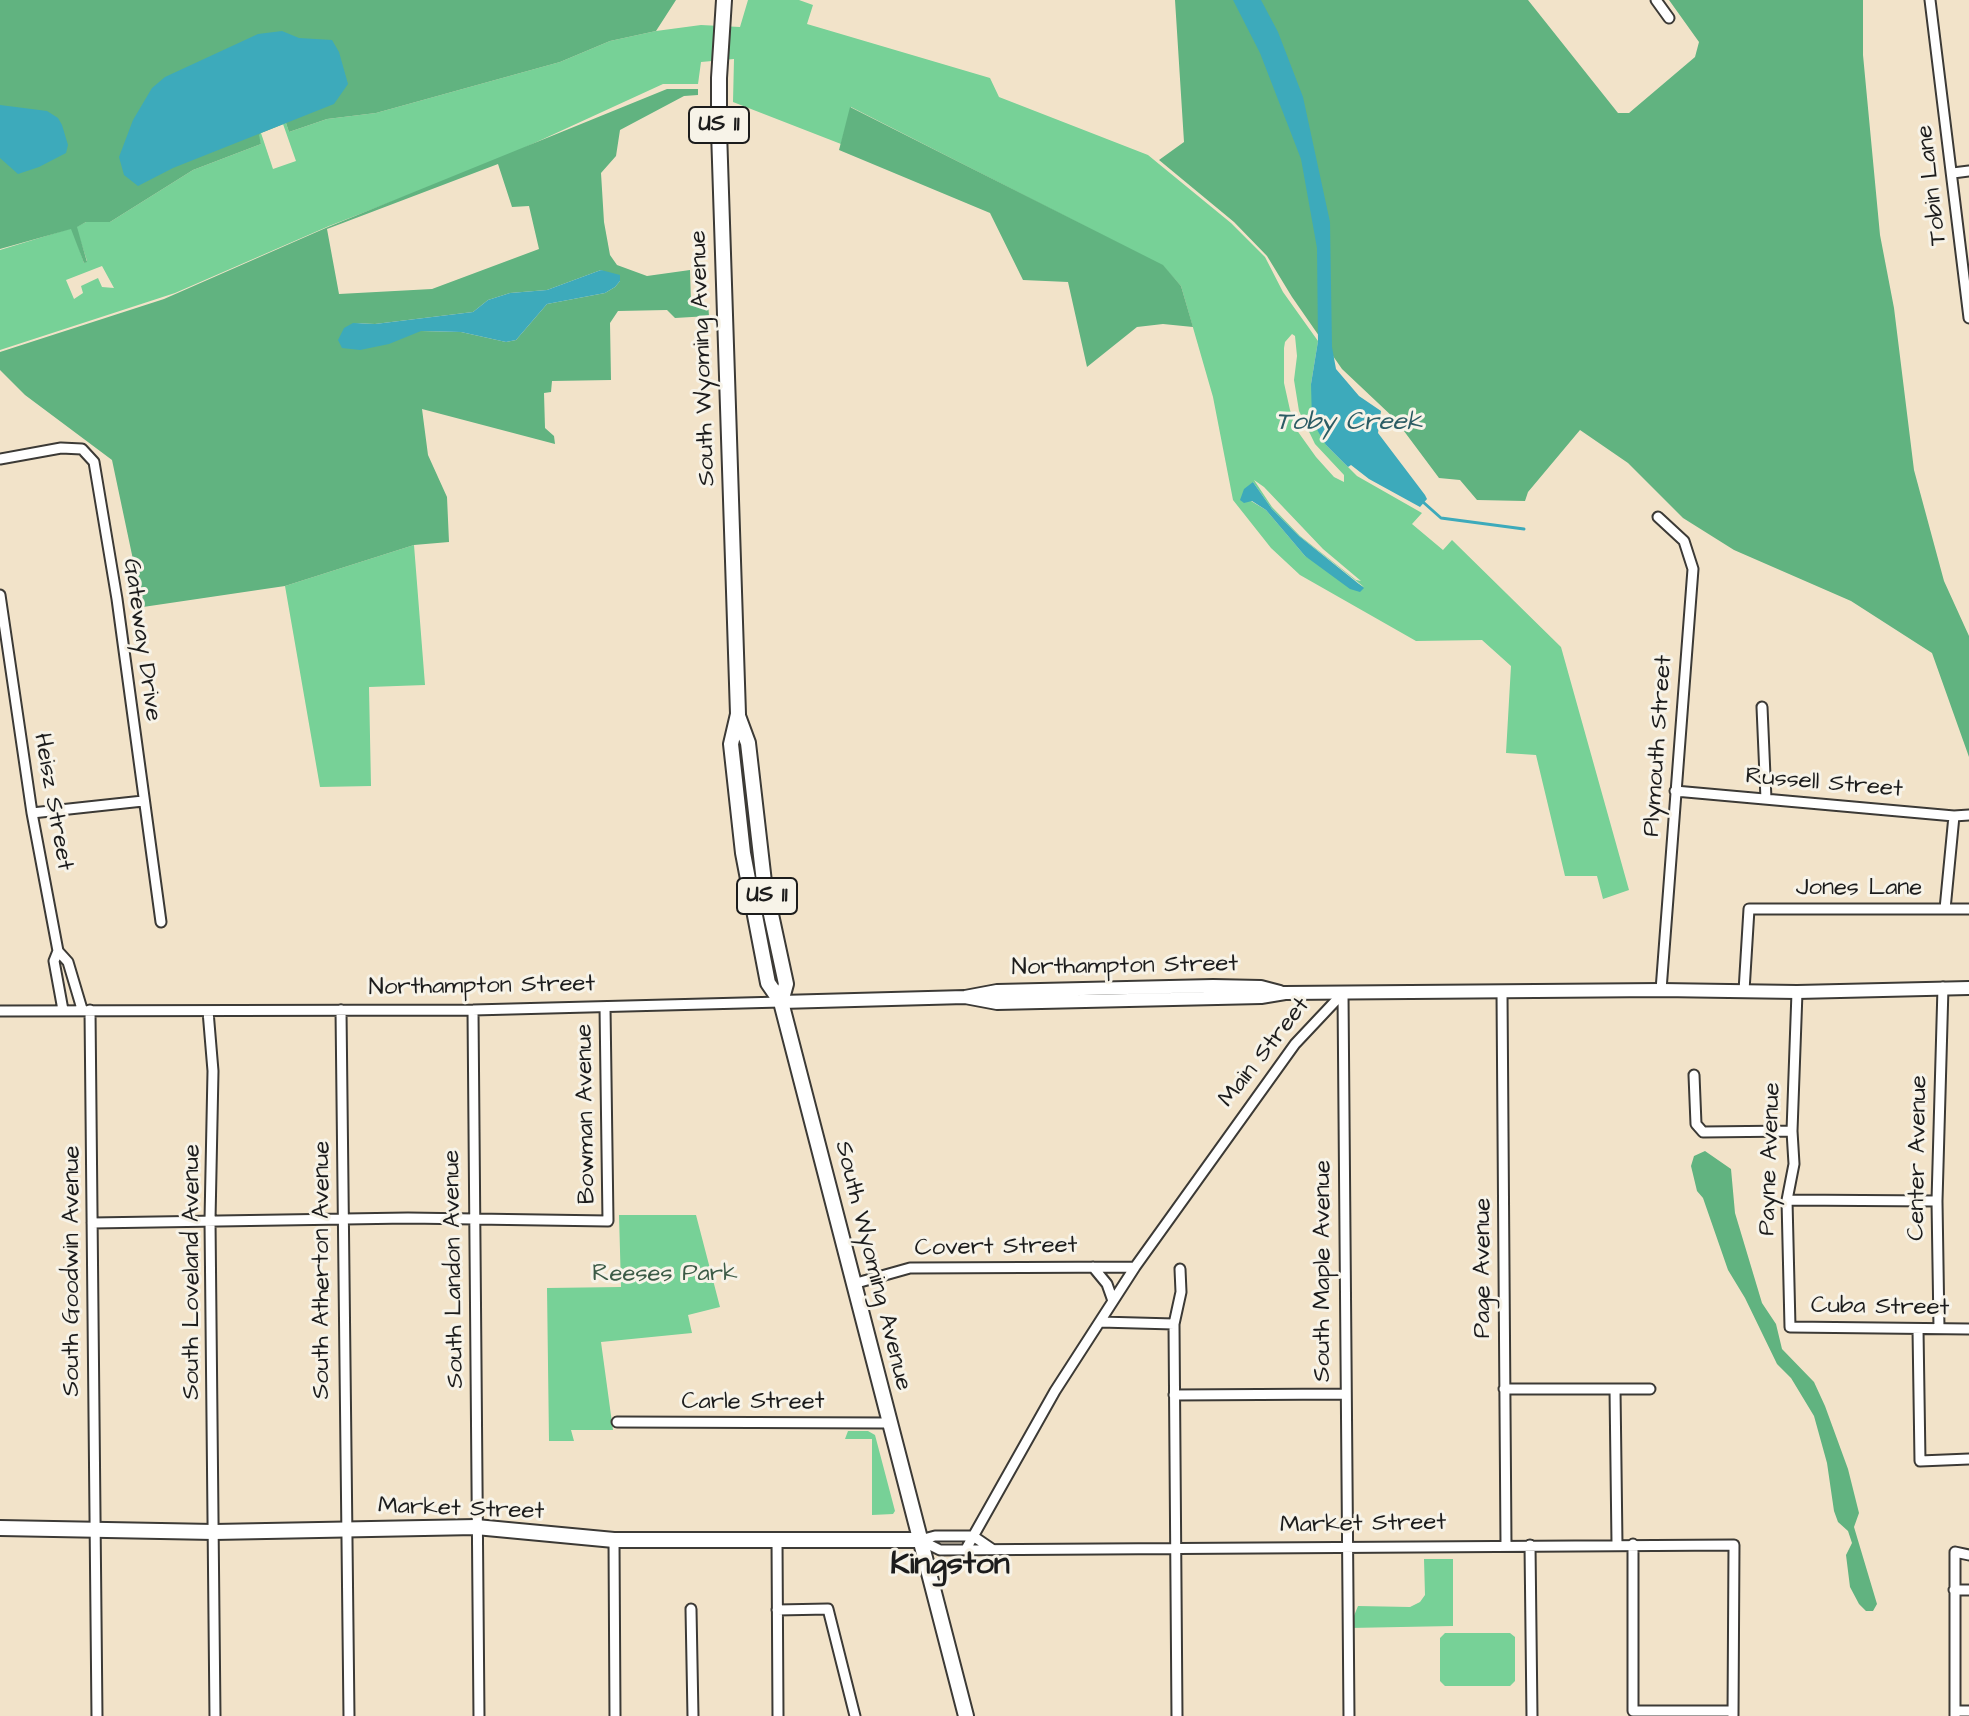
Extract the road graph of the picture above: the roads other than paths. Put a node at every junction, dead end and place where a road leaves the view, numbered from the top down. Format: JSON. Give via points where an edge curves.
{"nodes":[{"id":1,"x":724,"y":0,"type":"edge"},
{"id":2,"x":1656,"y":0,"type":"edge"},
{"id":3,"x":1930,"y":0,"type":"edge"},
{"id":4,"x":1669,"y":18,"type":"dead end"},
{"id":5,"x":1969,"y":171,"type":"edge"},
{"id":6,"x":1953,"y":173,"type":"junction"},
{"id":7,"x":1969,"y":318,"type":"edge"},
{"id":8,"x":0,"y":459,"type":"edge"},
{"id":9,"x":1658,"y":517,"type":"dead end"},
{"id":10,"x":0,"y":595,"type":"edge"},
{"id":11,"x":4,"y":661,"type":"edge"},
{"id":12,"x":1762,"y":707,"type":"dead end"},
{"id":13,"x":1675,"y":791,"type":"junction"},
{"id":14,"x":1766,"y":799,"type":"junction"},
{"id":15,"x":143,"y":801,"type":"junction"},
{"id":16,"x":32,"y":813,"type":"junction"},
{"id":17,"x":1969,"y":815,"type":"edge"},
{"id":18,"x":1954,"y":816,"type":"junction"},
{"id":19,"x":1945,"y":909,"type":"junction"},
{"id":20,"x":1969,"y":909,"type":"edge"},
{"id":21,"x":161,"y":922,"type":"dead end"},
{"id":22,"x":58,"y":951,"type":"junction"},
{"id":23,"x":1943,"y":987,"type":"junction"},
{"id":24,"x":1969,"y":988,"type":"edge"},
{"id":25,"x":1661,"y":990,"type":"junction"},
{"id":26,"x":1744,"y":991,"type":"junction"},
{"id":27,"x":1502,"y":992,"type":"junction"},
{"id":28,"x":1797,"y":992,"type":"junction"},
{"id":29,"x":1343,"y":993,"type":"junction"},
{"id":30,"x":781,"y":1002,"type":"junction"},
{"id":31,"x":605,"y":1007,"type":"junction"},
{"id":32,"x":86,"y":1009,"type":"junction"},
{"id":33,"x":63,"y":1010,"type":"junction"},
{"id":34,"x":341,"y":1010,"type":"junction"},
{"id":35,"x":473,"y":1010,"type":"junction"},
{"id":36,"x":0,"y":1011,"type":"edge"},
{"id":37,"x":208,"y":1011,"type":"junction"},
{"id":38,"x":1694,"y":1075,"type":"dead end"},
{"id":39,"x":1792,"y":1131,"type":"junction"},
{"id":40,"x":1787,"y":1200,"type":"junction"},
{"id":41,"x":1937,"y":1201,"type":"junction"},
{"id":42,"x":475,"y":1219,"type":"junction"},
{"id":43,"x":210,"y":1220,"type":"junction"},
{"id":44,"x":343,"y":1220,"type":"junction"},
{"id":45,"x":92,"y":1223,"type":"junction"},
{"id":46,"x":1093,"y":1267,"type":"junction"},
{"id":47,"x":1135,"y":1267,"type":"junction"},
{"id":48,"x":1180,"y":1269,"type":"dead end"},
{"id":49,"x":853,"y":1284,"type":"junction"},
{"id":50,"x":1113,"y":1301,"type":"junction"},
{"id":51,"x":1100,"y":1322,"type":"junction"},
{"id":52,"x":1174,"y":1324,"type":"junction"},
{"id":53,"x":1790,"y":1327,"type":"joint"},
{"id":54,"x":1939,"y":1328,"type":"junction"},
{"id":55,"x":1918,"y":1329,"type":"junction"},
{"id":56,"x":1969,"y":1329,"type":"edge"},
{"id":57,"x":1504,"y":1389,"type":"junction"},
{"id":58,"x":1615,"y":1389,"type":"junction"},
{"id":59,"x":1650,"y":1389,"type":"dead end"},
{"id":60,"x":1345,"y":1394,"type":"junction"},
{"id":61,"x":1174,"y":1395,"type":"junction"},
{"id":62,"x":617,"y":1422,"type":"dead end"},
{"id":63,"x":889,"y":1423,"type":"junction"},
{"id":64,"x":1969,"y":1459,"type":"edge"},
{"id":65,"x":476,"y":1527,"type":"junction"},
{"id":66,"x":0,"y":1528,"type":"edge"},
{"id":67,"x":348,"y":1530,"type":"junction"},
{"id":68,"x":94,"y":1532,"type":"junction"},
{"id":69,"x":214,"y":1532,"type":"junction"},
{"id":70,"x":973,"y":1536,"type":"junction"},
{"id":71,"x":777,"y":1539,"type":"junction"},
{"id":72,"x":614,"y":1540,"type":"junction"},
{"id":73,"x":920,"y":1540,"type":"junction"},
{"id":74,"x":1617,"y":1544,"type":"junction"},
{"id":75,"x":1633,"y":1544,"type":"junction"},
{"id":76,"x":1506,"y":1545,"type":"junction"},
{"id":77,"x":1530,"y":1545,"type":"junction"},
{"id":78,"x":1174,"y":1547,"type":"junction"},
{"id":79,"x":1346,"y":1548,"type":"junction"},
{"id":80,"x":966,"y":1549,"type":"junction"},
{"id":81,"x":992,"y":1549,"type":"junction"},
{"id":82,"x":1969,"y":1555,"type":"edge"},
{"id":83,"x":1954,"y":1590,"type":"junction"},
{"id":84,"x":1969,"y":1590,"type":"edge"},
{"id":85,"x":691,"y":1609,"type":"dead end"},
{"id":86,"x":777,"y":1610,"type":"junction"},
{"id":87,"x":1969,"y":1711,"type":"edge"},
{"id":88,"x":1955,"y":1713,"type":"edge"},
{"id":89,"x":1733,"y":1714,"type":"edge"},
{"id":90,"x":97,"y":1716,"type":"edge"},
{"id":91,"x":215,"y":1716,"type":"edge"},
{"id":92,"x":349,"y":1716,"type":"edge"},
{"id":93,"x":479,"y":1716,"type":"edge"},
{"id":94,"x":615,"y":1716,"type":"edge"},
{"id":95,"x":693,"y":1716,"type":"edge"},
{"id":96,"x":778,"y":1716,"type":"edge"},
{"id":97,"x":855,"y":1716,"type":"edge"},
{"id":98,"x":966,"y":1716,"type":"edge"},
{"id":99,"x":1177,"y":1716,"type":"edge"},
{"id":100,"x":1349,"y":1716,"type":"edge"},
{"id":101,"x":1532,"y":1716,"type":"edge"}],
"edges":[{"from":1,"to":30,"type":"main road","name":"South Wyoming Avenue","number":"US 11","via":[[719,131],[738,714],[748,743],[764,882],[786,984]]},
{"from":2,"to":4,"type":"street"},
{"from":3,"to":6,"type":"street","name":"Tobin Lane"},
{"from":5,"to":6,"type":"street"},
{"from":6,"to":7,"type":"street","name":"Tobin Lane"},
{"from":8,"to":15,"type":"street","name":"Gateway Drive","via":[[61,448],[82,449],[94,462]]},
{"from":9,"to":13,"type":"street","name":"Plymouth Street","via":[[1684,541],[1693,569]]},
{"from":10,"to":11,"type":"street","name":"Heisz Street"},
{"from":11,"to":16,"type":"street","name":"Heisz Street"},
{"from":12,"to":14,"type":"street"},
{"from":13,"to":14,"type":"street","name":"Russell Street"},
{"from":13,"to":25,"type":"street","name":"Plymouth Street"},
{"from":14,"to":18,"type":"street","name":"Russell Street"},
{"from":15,"to":16,"type":"street"},
{"from":15,"to":21,"type":"street","name":"Gateway Drive"},
{"from":16,"to":22,"type":"street","name":"Heisz Street"},
{"from":17,"to":18,"type":"street","name":"Russell Street"},
{"from":18,"to":19,"type":"street"},
{"from":19,"to":20,"type":"street","name":"Jones Lane"},
{"from":19,"to":26,"type":"street","name":"Jones Lane","via":[[1749,909]]},
{"from":22,"to":32,"type":"street","name":"Heisz Street","via":[[68,962]]},
{"from":22,"to":33,"type":"street","via":[[54,961]]},
{"from":23,"to":24,"type":"street","name":"Main Street"},
{"from":23,"to":28,"type":"street","name":"Main Street"},
{"from":23,"to":41,"type":"street","name":"Center Avenue"},
{"from":25,"to":26,"type":"street","name":"Main Street"},
{"from":25,"to":27,"type":"street","name":"Main Street"},
{"from":26,"to":28,"type":"street","name":"Main Street"},
{"from":27,"to":29,"type":"street","name":"Main Street"},
{"from":27,"to":57,"type":"street","name":"Page Avenue"},
{"from":28,"to":39,"type":"street","name":"Payne Avenue"},
{"from":29,"to":30,"type":"street","name":"Northampton Street","via":[[997,1003],[965,997]]},
{"from":29,"to":47,"type":"street","name":"Main Street","via":[[1295,1044]]},
{"from":29,"to":60,"type":"street","name":"South Maple Avenue"},
{"from":30,"to":31,"type":"street","name":"Northampton Street"},
{"from":30,"to":49,"type":"main road","name":"South Wyoming Avenue","number":"US 11"},
{"from":31,"to":35,"type":"street","name":"Northampton Street"},
{"from":31,"to":42,"type":"street","name":"Bowman Avenue","via":[[608,1221]]},
{"from":32,"to":33,"type":"street","name":"Northampton Street"},
{"from":32,"to":37,"type":"street","name":"Northampton Street"},
{"from":32,"to":45,"type":"street","name":"South Goodwin Avenue","via":[[92,1072]]},
{"from":33,"to":36,"type":"street","name":"Northampton Street"},
{"from":34,"to":35,"type":"street","name":"Northampton Street"},
{"from":34,"to":37,"type":"street","name":"Northampton Street"},
{"from":34,"to":44,"type":"street","name":"South Atherton Avenue"},
{"from":35,"to":42,"type":"street","name":"South Landon Avenue"},
{"from":37,"to":43,"type":"street","name":"South Loveland Avenue","via":[[213,1071]]},
{"from":38,"to":39,"type":"street","via":[[1696,1124],[1703,1132]]},
{"from":39,"to":40,"type":"street","name":"Payne Avenue","via":[[1794,1164]]},
{"from":40,"to":41,"type":"street"},
{"from":40,"to":53,"type":"street","name":"Payne Avenue"},
{"from":41,"to":54,"type":"street","name":"Center Avenue"},
{"from":42,"to":44,"type":"street"},
{"from":42,"to":65,"type":"street","name":"South Landon Avenue"},
{"from":43,"to":44,"type":"street"},
{"from":43,"to":45,"type":"street"},
{"from":43,"to":69,"type":"street","name":"South Loveland Avenue"},
{"from":44,"to":67,"type":"street","name":"South Atherton Avenue"},
{"from":45,"to":68,"type":"street","name":"South Goodwin Avenue"},
{"from":46,"to":47,"type":"street","name":"Covert Street"},
{"from":46,"to":49,"type":"street","name":"Covert Street","via":[[910,1268]]},
{"from":46,"to":50,"type":"street","name":"Covert Street"},
{"from":47,"to":50,"type":"street","name":"Main Street"},
{"from":48,"to":52,"type":"street"},
{"from":49,"to":63,"type":"main road","name":"South Wyoming Avenue","number":"US 11"},
{"from":50,"to":51,"type":"street","name":"Main Street"},
{"from":51,"to":52,"type":"street"},
{"from":51,"to":70,"type":"street","name":"Main Street"},
{"from":52,"to":61,"type":"street"},
{"from":53,"to":55,"type":"street","name":"Cuba Street"},
{"from":54,"to":55,"type":"street","name":"Cuba Street"},
{"from":54,"to":56,"type":"street","name":"Cuba Street"},
{"from":55,"to":64,"type":"street","via":[[1920,1461]]},
{"from":57,"to":58,"type":"street"},
{"from":57,"to":76,"type":"street","name":"Page Avenue"},
{"from":58,"to":59,"type":"street"},
{"from":58,"to":74,"type":"street"},
{"from":60,"to":61,"type":"street"},
{"from":60,"to":79,"type":"street","name":"South Maple Avenue"},
{"from":61,"to":78,"type":"street"},
{"from":62,"to":63,"type":"street","name":"Carle Street"},
{"from":63,"to":73,"type":"main road","name":"South Wyoming Avenue","number":"US 11"},
{"from":65,"to":67,"type":"main road","name":"Market Street"},
{"from":65,"to":72,"type":"main road","name":"Market Street"},
{"from":65,"to":93,"type":"street","name":"South Landon Avenue"},
{"from":66,"to":68,"type":"main road","name":"Market Street"},
{"from":67,"to":69,"type":"main road","name":"Market Street"},
{"from":67,"to":92,"type":"street","name":"South Atherton Avenue"},
{"from":68,"to":69,"type":"main road","name":"Market Street"},
{"from":68,"to":90,"type":"street","name":"South Goodwin Avenue"},
{"from":69,"to":91,"type":"street","name":"South Loveland Avenue"},
{"from":70,"to":73,"type":"street","name":"Market Street"},
{"from":70,"to":80,"type":"street","name":"Main Street"},
{"from":70,"to":81,"type":"street"},
{"from":71,"to":72,"type":"main road","name":"Market Street"},
{"from":71,"to":73,"type":"main road","name":"Market Street"},
{"from":71,"to":86,"type":"street"},
{"from":72,"to":94,"type":"street"},
{"from":73,"to":80,"type":"street","name":"Market Street","via":[[940,1550]]},
{"from":73,"to":98,"type":"main road","number":"US 11"},
{"from":74,"to":75,"type":"street","name":"Market Street"},
{"from":74,"to":77,"type":"street","name":"Market Street"},
{"from":75,"to":89,"type":"street","via":[[1633,1711]]},
{"from":75,"to":89,"type":"street","name":"Market Street","via":[[1734,1545]]},
{"from":76,"to":77,"type":"street","name":"Market Street"},
{"from":76,"to":79,"type":"street","name":"Market Street"},
{"from":77,"to":101,"type":"street"},
{"from":78,"to":79,"type":"street","name":"Market Street"},
{"from":78,"to":81,"type":"street","name":"Market Street"},
{"from":78,"to":99,"type":"street"},
{"from":79,"to":100,"type":"street","name":"South Maple Avenue"},
{"from":80,"to":81,"type":"street","name":"Market Street"},
{"from":82,"to":83,"type":"street","via":[[1955,1552]]},
{"from":83,"to":84,"type":"street"},
{"from":83,"to":88,"type":"street"},
{"from":85,"to":95,"type":"street"},
{"from":86,"to":96,"type":"street"},
{"from":86,"to":97,"type":"street","via":[[828,1609]]},
{"from":87,"to":88,"type":"street"}]}
